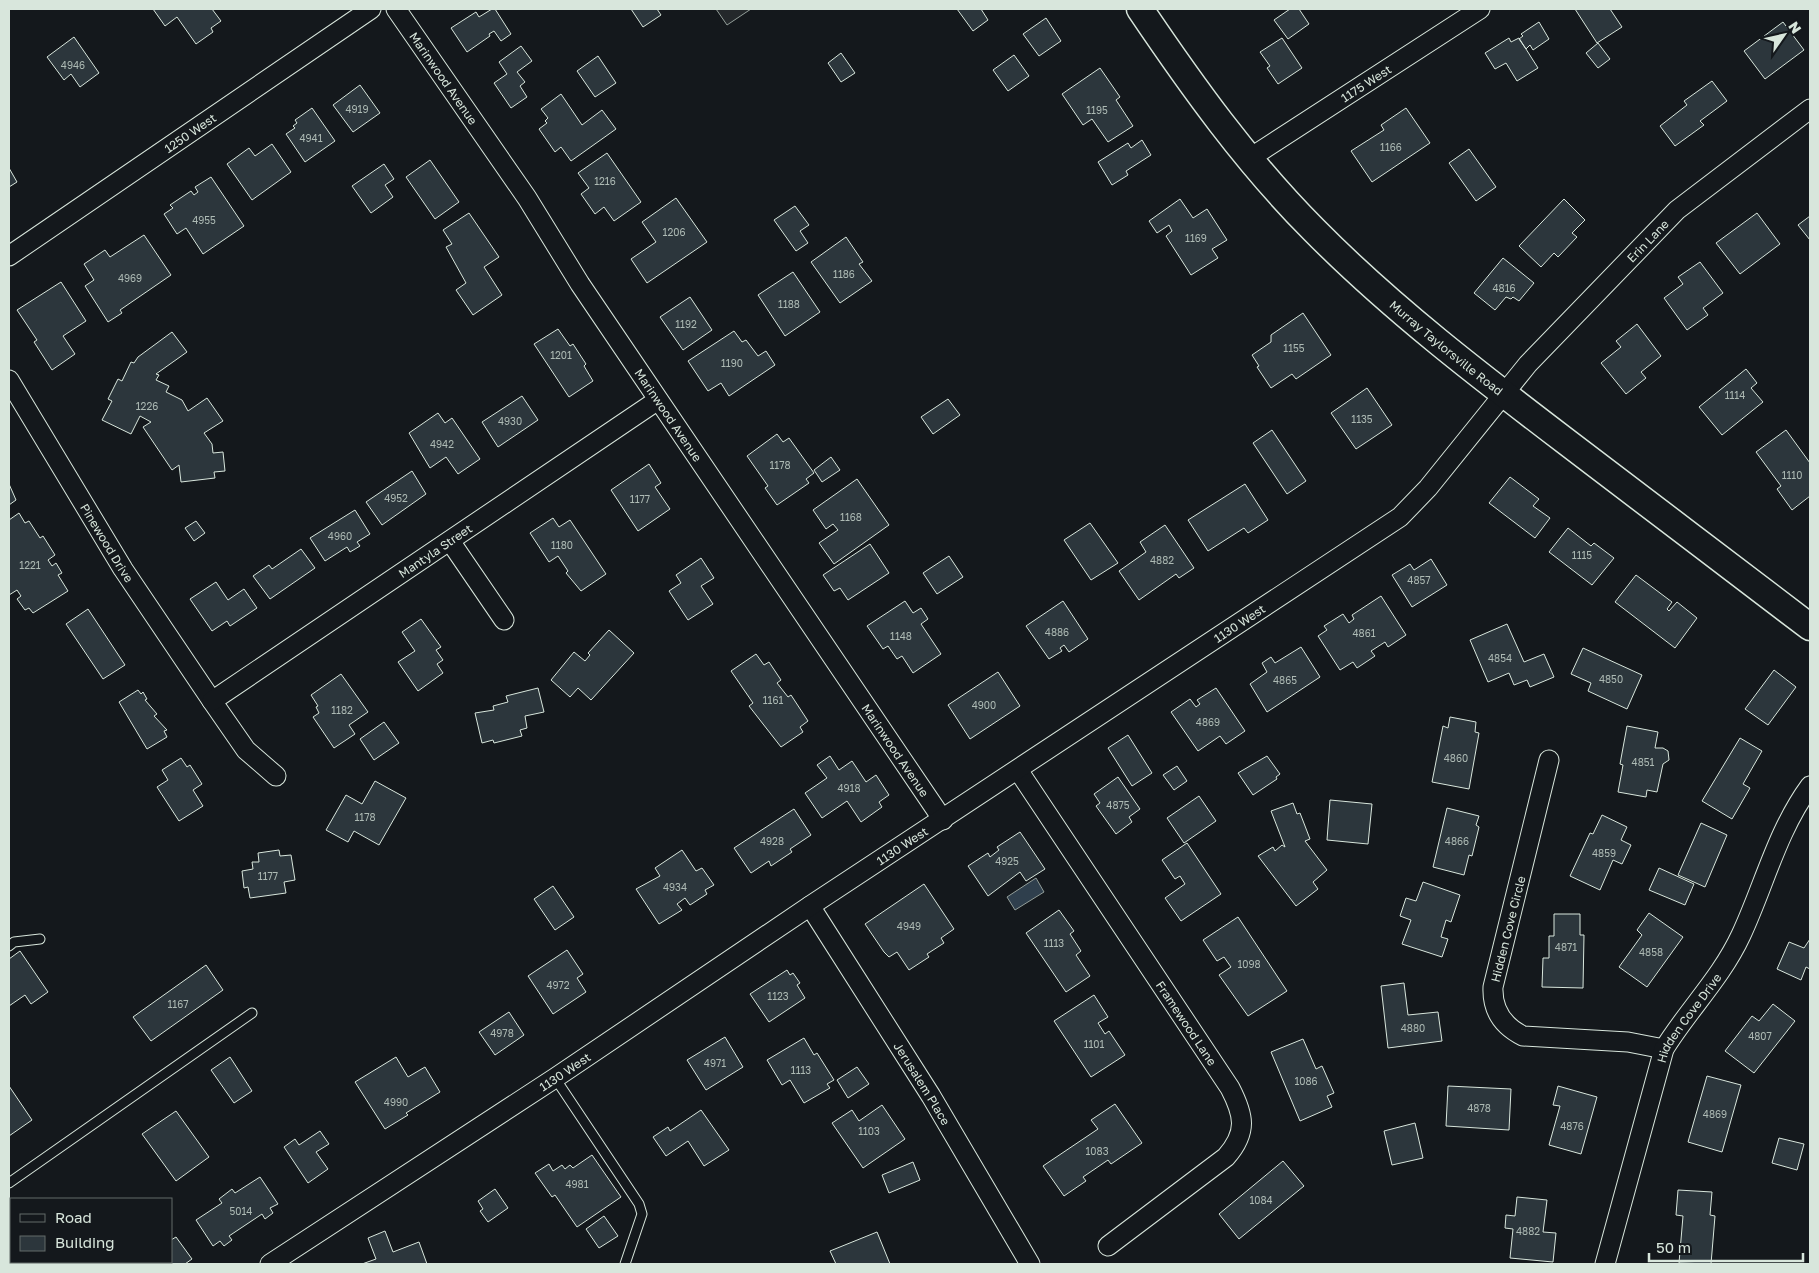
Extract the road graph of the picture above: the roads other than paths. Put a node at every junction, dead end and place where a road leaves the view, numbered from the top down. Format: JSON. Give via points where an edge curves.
{"nodes":[{"id":1,"x":371,"y":9,"type":"edge"},
{"id":2,"x":396,"y":9,"type":"edge"},
{"id":3,"x":1140,"y":9,"type":"edge"},
{"id":4,"x":1480,"y":9,"type":"edge"},
{"id":5,"x":1810,"y":109,"type":"edge"},
{"id":6,"x":1250,"y":158,"type":"junction"},
{"id":7,"x":9,"y":256,"type":"edge"},
{"id":8,"x":9,"y":380,"type":"edge"},
{"id":9,"x":1503,"y":393,"type":"junction"},
{"id":10,"x":658,"y":400,"type":"junction"},
{"id":11,"x":450,"y":541,"type":"junction"},
{"id":12,"x":504,"y":620,"type":"dead end"},
{"id":13,"x":1810,"y":627,"type":"edge"},
{"id":14,"x":212,"y":701,"type":"junction"},
{"id":15,"x":1549,"y":760,"type":"dead end"},
{"id":16,"x":1018,"y":770,"type":"junction"},
{"id":17,"x":276,"y":776,"type":"dead end"},
{"id":18,"x":1810,"y":786,"type":"edge"},
{"id":19,"x":943,"y":820,"type":"junction"},
{"id":20,"x":810,"y":906,"type":"junction"},
{"id":21,"x":40,"y":939,"type":"dead end"},
{"id":22,"x":9,"y":946,"type":"edge"},
{"id":23,"x":252,"y":1013,"type":"dead end"},
{"id":24,"x":1664,"y":1049,"type":"junction"},
{"id":25,"x":555,"y":1078,"type":"junction"},
{"id":26,"x":9,"y":1183,"type":"edge"},
{"id":27,"x":1108,"y":1246,"type":"dead end"},
{"id":28,"x":270,"y":1264,"type":"edge"},
{"id":29,"x":625,"y":1264,"type":"edge"},
{"id":30,"x":1030,"y":1264,"type":"edge"},
{"id":31,"x":1605,"y":1264,"type":"edge"}],
"edges":[{"from":1,"to":7,"type":"street","name":"1250 West"},
{"from":2,"to":10,"type":"street","name":"Marinwood Avenue","via":[[527,198]]},
{"from":3,"to":6,"type":"street","name":"Murray Taylorsville Road","via":[[1193,87]]},
{"from":4,"to":6,"type":"street","name":"1175 West"},
{"from":5,"to":9,"type":"street","name":"Erin Lane","via":[[1677,210],[1582,306]]},
{"from":6,"to":9,"type":"street","name":"Murray Taylorsville Road","via":[[1313,229],[1382,294]]},
{"from":8,"to":14,"type":"street","name":"Pinewood Drive","via":[[123,569]]},
{"from":9,"to":13,"type":"street","name":"Murray Taylorsville Road"},
{"from":9,"to":16,"type":"street","name":"1130 West","via":[[1428,488],[1400,517]]},
{"from":10,"to":11,"type":"street","name":"Mantyla Street"},
{"from":10,"to":19,"type":"street","name":"Marinwood Avenue"},
{"from":11,"to":12,"type":"street"},
{"from":11,"to":14,"type":"street","name":"Mantyla Street"},
{"from":14,"to":17,"type":"street","name":"Pinewood Drive","via":[[246,750]]},
{"from":15,"to":24,"type":"street","name":"Hidden Cove Circle","via":[[1494,987],[1498,1014],[1513,1031],[1523,1036],[1628,1042]]},
{"from":16,"to":19,"type":"street","name":"1130 West"},
{"from":16,"to":27,"type":"street","name":"Framewood Lane","via":[[1225,1080],[1238,1104],[1243,1123],[1235,1146],[1226,1157]]},
{"from":18,"to":24,"type":"street","name":"Hidden Cove Drive","via":[[1788,821],[1740,936],[1723,968]]},
{"from":19,"to":20,"type":"street","name":"1130 West"},
{"from":20,"to":25,"type":"street","name":"1130 West"},
{"from":20,"to":30,"type":"street","name":"Jerusalem Place","via":[[931,1096]]},
{"from":21,"to":22,"type":"lane","via":[[14,942]]},
{"from":23,"to":26,"type":"lane"},
{"from":24,"to":31,"type":"street","name":"Hidden Cove Drive"},
{"from":25,"to":28,"type":"street","name":"1130 West"},
{"from":25,"to":29,"type":"lane","via":[[639,1204],[642,1214]]}]}
